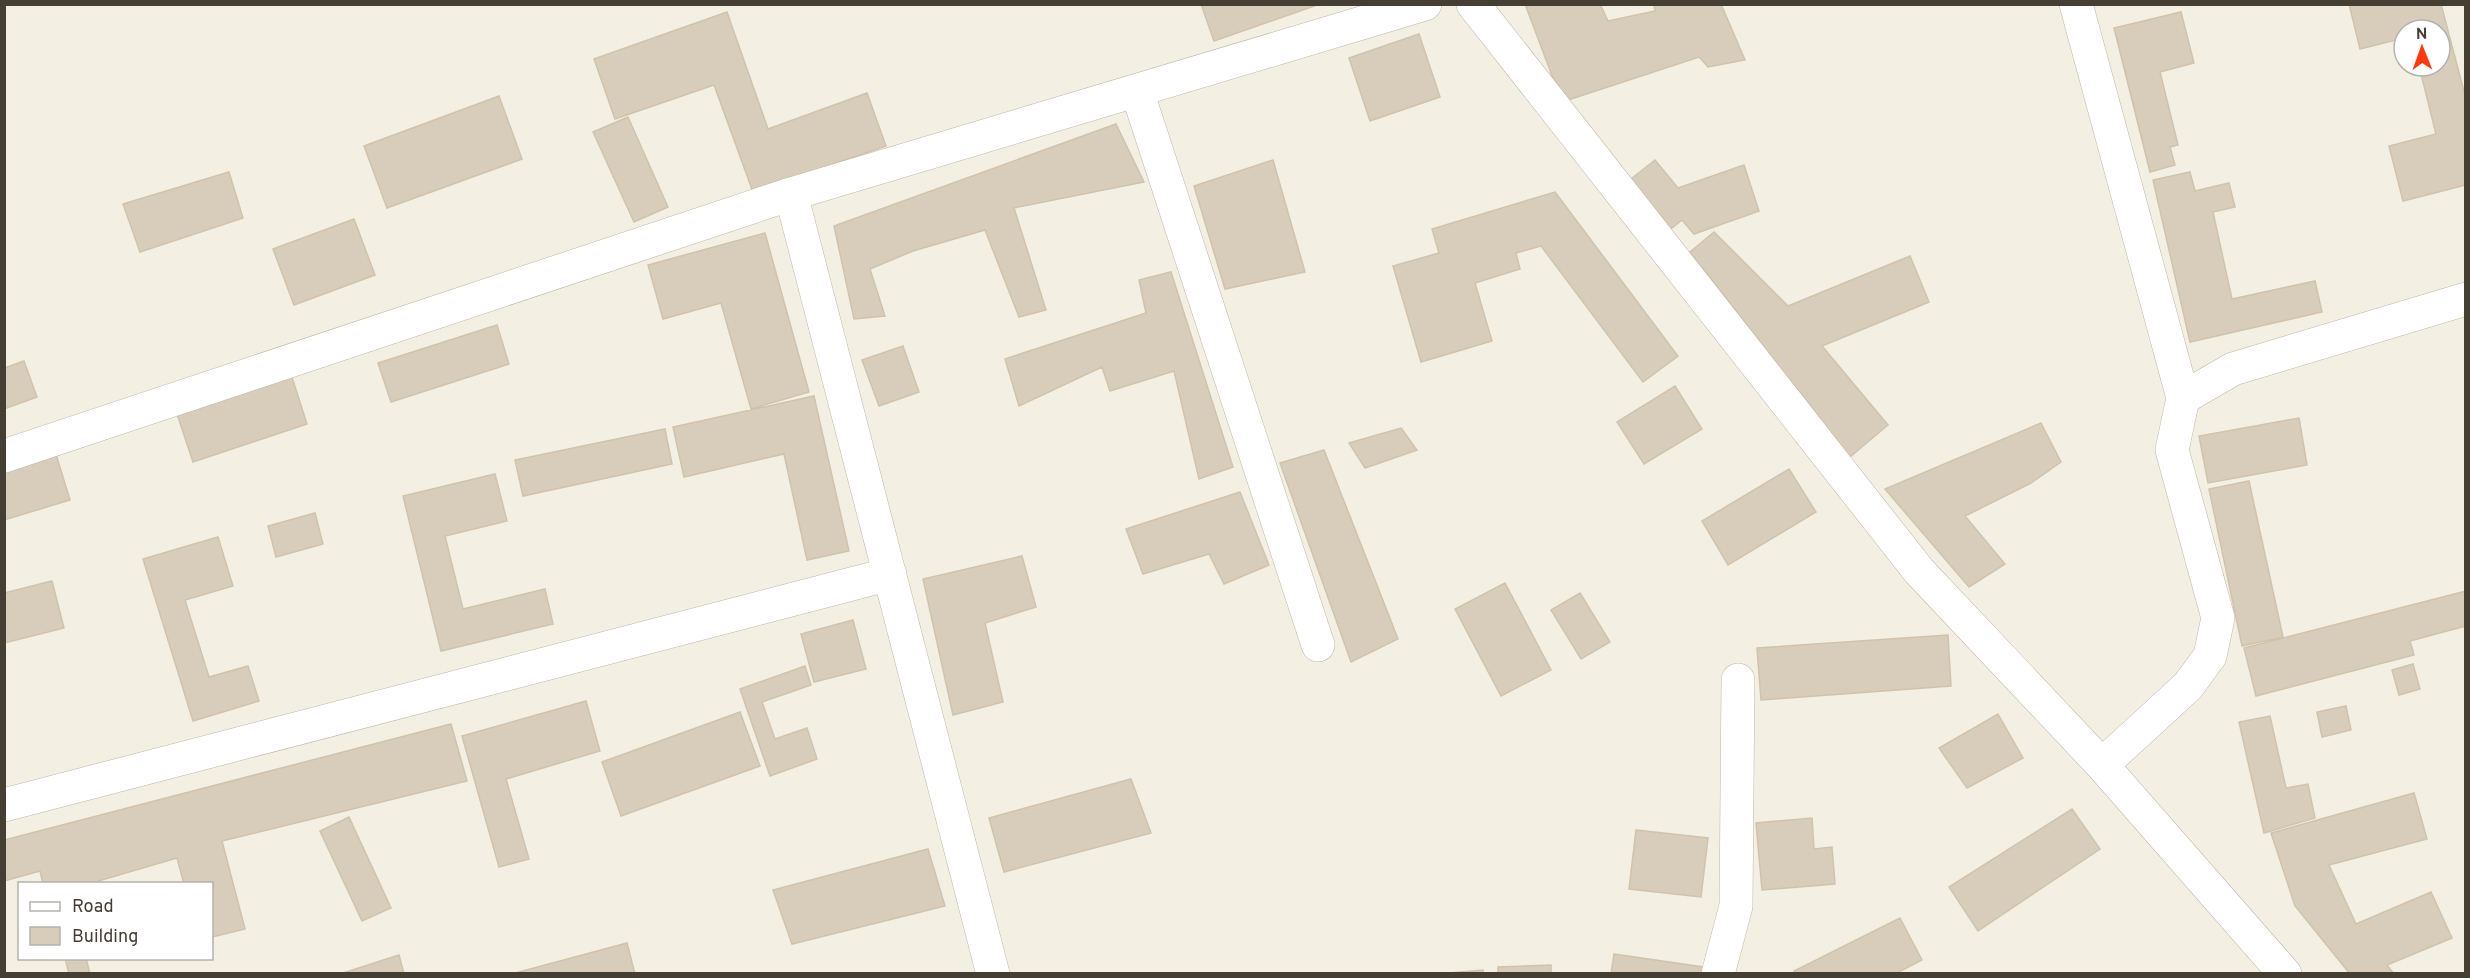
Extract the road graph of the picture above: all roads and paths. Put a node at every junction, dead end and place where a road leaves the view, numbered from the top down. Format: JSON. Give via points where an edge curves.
{"nodes":[{"id":1,"x":1425,"y":4,"type":"edge"},
{"id":2,"x":1473,"y":4,"type":"edge"},
{"id":3,"x":2076,"y":4,"type":"edge"},
{"id":4,"x":1137,"y":91,"type":"junction"},
{"id":5,"x":791,"y":194,"type":"junction"},
{"id":6,"x":2466,"y":299,"type":"edge"},
{"id":7,"x":2183,"y":398,"type":"junction"},
{"id":8,"x":4,"y":456,"type":"edge"},
{"id":9,"x":890,"y":574,"type":"junction"},
{"id":10,"x":1318,"y":645,"type":"dead end"},
{"id":11,"x":1738,"y":680,"type":"dead end"},
{"id":12,"x":2102,"y":765,"type":"junction"},
{"id":13,"x":4,"y":805,"type":"edge"},
{"id":14,"x":993,"y":974,"type":"edge"},
{"id":15,"x":1718,"y":974,"type":"edge"},
{"id":16,"x":2285,"y":974,"type":"edge"}],
"edges":[{"from":1,"to":4,"type":"street"},
{"from":2,"to":12,"type":"street","via":[[1919,571]]},
{"from":3,"to":7,"type":"street"},
{"from":4,"to":5,"type":"street"},
{"from":4,"to":10,"type":"street"},
{"from":5,"to":8,"type":"street"},
{"from":5,"to":9,"type":"street"},
{"from":6,"to":7,"type":"street","via":[[2233,369]]},
{"from":7,"to":12,"type":"street","via":[[2172,450],[2218,618],[2210,656],[2188,687]]},
{"from":9,"to":13,"type":"street"},
{"from":9,"to":14,"type":"street"},
{"from":11,"to":15,"type":"street","via":[[1736,906]]},
{"from":12,"to":16,"type":"street"}]}
